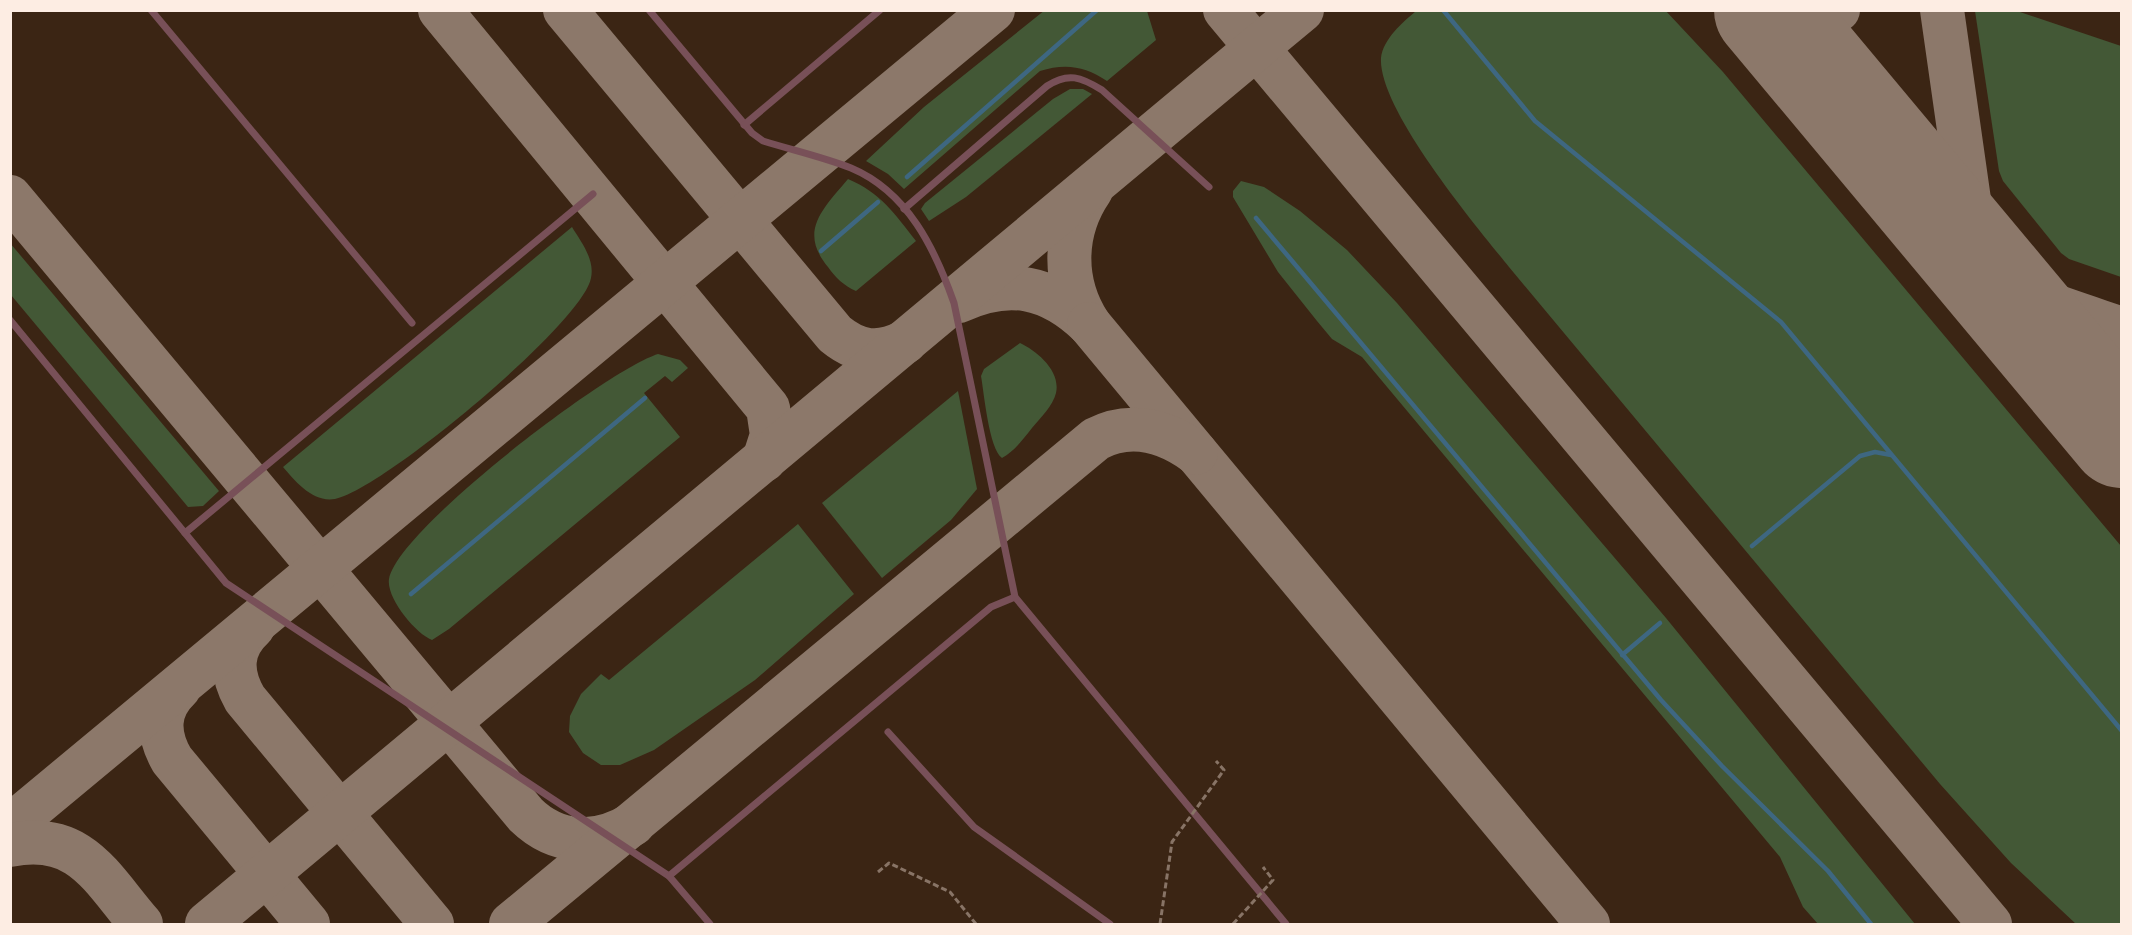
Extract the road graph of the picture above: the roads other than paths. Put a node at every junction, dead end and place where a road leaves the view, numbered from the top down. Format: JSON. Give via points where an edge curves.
{"nodes":[{"id":1,"x":151,"y":10,"type":"edge"},
{"id":2,"x":649,"y":10,"type":"edge"},
{"id":3,"x":880,"y":10,"type":"edge"},
{"id":4,"x":744,"y":125,"type":"junction"},
{"id":5,"x":1209,"y":187,"type":"dead end"},
{"id":6,"x":593,"y":194,"type":"dead end"},
{"id":7,"x":904,"y":209,"type":"junction"},
{"id":8,"x":10,"y":320,"type":"edge"},
{"id":9,"x":412,"y":323,"type":"dead end"},
{"id":10,"x":185,"y":533,"type":"junction"},
{"id":11,"x":1015,"y":597,"type":"junction"},
{"id":12,"x":888,"y":732,"type":"dead end"},
{"id":13,"x":669,"y":876,"type":"junction"},
{"id":14,"x":710,"y":924,"type":"edge"},
{"id":15,"x":1110,"y":924,"type":"edge"},
{"id":16,"x":1286,"y":924,"type":"edge"}],
"edges":[{"from":1,"to":9,"type":"lane"},
{"from":2,"to":4,"type":"lane"},
{"from":3,"to":4,"type":"lane"},
{"from":4,"to":7,"type":"lane","via":[[763,141],[871,178]]},
{"from":5,"to":7,"type":"lane","via":[[1102,90],[1083,78],[1070,76],[1047,86]]},
{"from":6,"to":10,"type":"lane"},
{"from":7,"to":11,"type":"lane","via":[[929,242],[954,303]]},
{"from":8,"to":10,"type":"lane"},
{"from":10,"to":13,"type":"lane","via":[[226,583]]},
{"from":11,"to":13,"type":"lane","via":[[991,607]]},
{"from":11,"to":16,"type":"lane"},
{"from":12,"to":15,"type":"lane","via":[[974,827]]},
{"from":13,"to":14,"type":"lane"}]}
